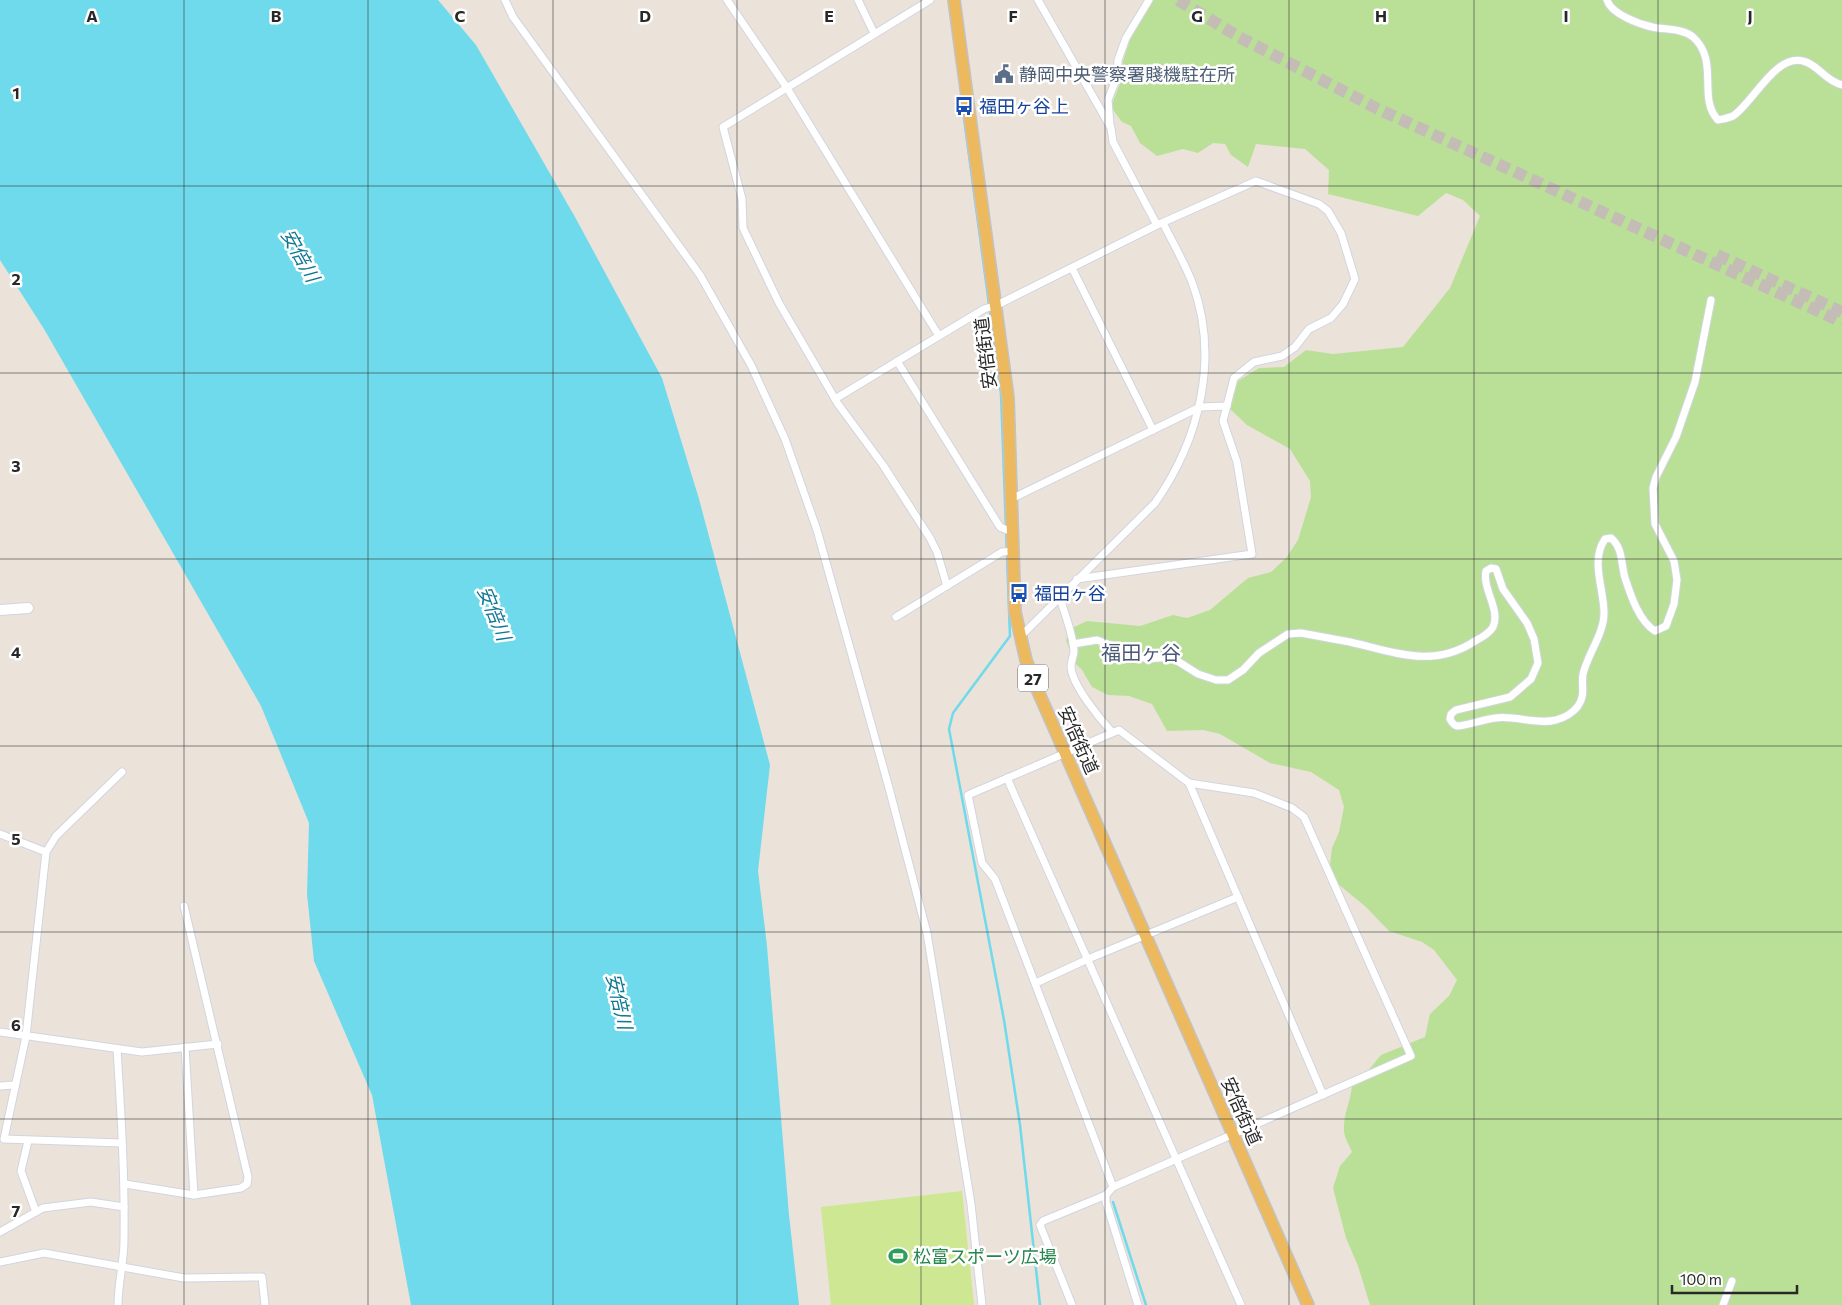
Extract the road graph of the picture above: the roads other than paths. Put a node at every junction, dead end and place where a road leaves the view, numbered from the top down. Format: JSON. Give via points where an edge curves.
{"nodes":[{"id":1,"x":505,"y":0,"type":"edge"},
{"id":2,"x":727,"y":0,"type":"edge"},
{"id":3,"x":858,"y":0,"type":"edge"},
{"id":4,"x":930,"y":0,"type":"edge"},
{"id":5,"x":954,"y":0,"type":"edge"},
{"id":6,"x":1038,"y":0,"type":"edge"},
{"id":7,"x":1606,"y":0,"type":"edge"},
{"id":8,"x":1147,"y":1,"type":"edge"},
{"id":9,"x":874,"y":33,"type":"junction"},
{"id":10,"x":1842,"y":85,"type":"edge"},
{"id":11,"x":787,"y":88,"type":"junction"},
{"id":12,"x":1111,"y":128,"type":"junction"},
{"id":13,"x":1160,"y":224,"type":"junction"},
{"id":14,"x":1072,"y":268,"type":"junction"},
{"id":15,"x":1711,"y":300,"type":"dead end"},
{"id":16,"x":997,"y":305,"type":"junction"},
{"id":17,"x":939,"y":336,"type":"junction"},
{"id":18,"x":897,"y":361,"type":"junction"},
{"id":19,"x":835,"y":398,"type":"junction"},
{"id":20,"x":1227,"y":406,"type":"junction"},
{"id":21,"x":1200,"y":407,"type":"junction"},
{"id":22,"x":1153,"y":430,"type":"junction"},
{"id":23,"x":1011,"y":499,"type":"junction"},
{"id":24,"x":1012,"y":532,"type":"junction"},
{"id":25,"x":1013,"y":551,"type":"junction"},
{"id":26,"x":1077,"y":579,"type":"junction"},
{"id":27,"x":947,"y":586,"type":"junction"},
{"id":28,"x":1060,"y":598,"type":"junction"},
{"id":29,"x":28,"y":608,"type":"dead end"},
{"id":30,"x":0,"y":610,"type":"edge"},
{"id":31,"x":896,"y":617,"type":"dead end"},
{"id":32,"x":1021,"y":636,"type":"junction"},
{"id":33,"x":1073,"y":644,"type":"junction"},
{"id":34,"x":1112,"y":732,"type":"junction"},
{"id":35,"x":1065,"y":752,"type":"junction"},
{"id":36,"x":122,"y":772,"type":"dead end"},
{"id":37,"x":1007,"y":778,"type":"junction"},
{"id":38,"x":1189,"y":783,"type":"junction"},
{"id":39,"x":0,"y":834,"type":"edge"},
{"id":40,"x":46,"y":852,"type":"junction"},
{"id":41,"x":1238,"y":897,"type":"junction"},
{"id":42,"x":184,"y":906,"type":"dead end"},
{"id":43,"x":1146,"y":936,"type":"junction"},
{"id":44,"x":1088,"y":959,"type":"junction"},
{"id":45,"x":1036,"y":983,"type":"junction"},
{"id":46,"x":0,"y":1032,"type":"edge"},
{"id":47,"x":26,"y":1036,"type":"junction"},
{"id":48,"x":218,"y":1044,"type":"junction"},
{"id":49,"x":185,"y":1047,"type":"junction"},
{"id":50,"x":117,"y":1049,"type":"junction"},
{"id":51,"x":14,"y":1085,"type":"junction"},
{"id":52,"x":0,"y":1086,"type":"edge"},
{"id":53,"x":1323,"y":1095,"type":"junction"},
{"id":54,"x":1233,"y":1133,"type":"junction"},
{"id":55,"x":28,"y":1141,"type":"junction"},
{"id":56,"x":122,"y":1143,"type":"junction"},
{"id":57,"x":1176,"y":1158,"type":"junction"},
{"id":58,"x":125,"y":1184,"type":"junction"},
{"id":59,"x":1113,"y":1187,"type":"junction"},
{"id":60,"x":194,"y":1195,"type":"junction"},
{"id":61,"x":1106,"y":1195,"type":"junction"},
{"id":62,"x":124,"y":1207,"type":"junction"},
{"id":63,"x":36,"y":1212,"type":"junction"},
{"id":64,"x":0,"y":1232,"type":"edge"},
{"id":65,"x":0,"y":1262,"type":"edge"},
{"id":66,"x":121,"y":1266,"type":"junction"},
{"id":67,"x":1732,"y":1282,"type":"dead end"},
{"id":68,"x":118,"y":1305,"type":"edge"},
{"id":69,"x":265,"y":1305,"type":"edge"},
{"id":70,"x":982,"y":1305,"type":"edge"},
{"id":71,"x":1072,"y":1305,"type":"edge"},
{"id":72,"x":1138,"y":1305,"type":"edge"},
{"id":73,"x":1241,"y":1305,"type":"edge"},
{"id":74,"x":1308,"y":1305,"type":"edge"},
{"id":75,"x":1723,"y":1305,"type":"edge"}],
"edges":[{"from":1,"to":70,"type":"street","via":[[513,17],[700,275],[751,365],[785,439],[818,530],[927,933],[971,1204]]},
{"from":2,"to":11,"type":"street"},
{"from":3,"to":9,"type":"street"},
{"from":4,"to":9,"type":"street"},
{"from":5,"to":16,"type":"main road","name":"安倍街道","number":"27"},
{"from":6,"to":12,"type":"street"},
{"from":7,"to":10,"type":"street","via":[[1620,13],[1650,26],[1680,31],[1698,42],[1709,70],[1709,103],[1718,120],[1731,117],[1745,106],[1765,78],[1793,62],[1802,60],[1813,65],[1830,81]]},
{"from":8,"to":12,"type":"street","via":[[1126,38],[1118,60],[1117,77],[1108,100]]},
{"from":9,"to":11,"type":"street"},
{"from":11,"to":17,"type":"street"},
{"from":11,"to":19,"type":"street","via":[[724,127],[742,199],[743,228],[779,304]]},
{"from":12,"to":13,"type":"street","via":[[1113,142]]},
{"from":13,"to":14,"type":"street"},
{"from":13,"to":20,"type":"street","via":[[1256,181],[1320,204],[1334,220],[1346,249],[1355,279],[1342,304],[1331,318],[1309,329],[1295,348],[1282,356],[1254,362],[1234,378]]},
{"from":13,"to":21,"type":"street","via":[[1192,281],[1201,313],[1204,369]]},
{"from":14,"to":16,"type":"street"},
{"from":14,"to":22,"type":"street"},
{"from":15,"to":33,"type":"street","via":[[1695,382],[1653,488],[1655,524],[1674,561],[1677,580],[1672,611],[1662,630],[1655,631],[1647,626],[1625,578],[1617,543],[1611,538],[1605,539],[1600,546],[1598,571],[1604,614],[1583,674],[1584,694],[1568,715],[1543,722],[1498,717],[1459,726],[1450,720],[1456,710],[1510,697],[1531,679],[1538,663],[1534,638],[1527,623],[1503,588],[1496,569],[1491,568],[1486,571],[1485,578],[1495,617],[1493,626],[1467,647],[1448,653],[1411,657],[1301,633],[1288,634],[1259,653],[1228,680],[1216,680],[1198,674],[1171,657],[1148,659],[1097,640]]},
{"from":16,"to":17,"type":"street","via":[[984,309]]},
{"from":16,"to":23,"type":"main road","name":"安倍街道","number":"27","via":[[1008,398]]},
{"from":17,"to":18,"type":"street"},
{"from":18,"to":19,"type":"street"},
{"from":18,"to":24,"type":"street","via":[[1000,527]]},
{"from":19,"to":27,"type":"street","via":[[930,538]]},
{"from":20,"to":21,"type":"street"},
{"from":20,"to":26,"type":"street","via":[[1223,421],[1237,462],[1252,554]]},
{"from":21,"to":22,"type":"street"},
{"from":21,"to":26,"type":"street","via":[[1181,459],[1155,503]]},
{"from":22,"to":23,"type":"street"},
{"from":23,"to":24,"type":"main road","name":"安倍街道","number":"27"},
{"from":24,"to":25,"type":"main road","name":"安倍街道","number":"27"},
{"from":25,"to":27,"type":"street","via":[[1002,552]]},
{"from":25,"to":32,"type":"main road","name":"安倍街道","number":"27","via":[[1015,612]]},
{"from":26,"to":28,"type":"street"},
{"from":27,"to":31,"type":"street"},
{"from":28,"to":32,"type":"street"},
{"from":28,"to":33,"type":"street"},
{"from":29,"to":30,"type":"street"},
{"from":32,"to":35,"type":"main road","name":"安倍街道","number":"27","via":[[1037,689]]},
{"from":33,"to":34,"type":"street","via":[[1071,667],[1075,679],[1093,712]]},
{"from":34,"to":35,"type":"street"},
{"from":34,"to":38,"type":"street","via":[[1119,730]]},
{"from":35,"to":37,"type":"street"},
{"from":35,"to":43,"type":"main road","name":"安倍街道","number":"27"},
{"from":36,"to":40,"type":"street","via":[[56,836]]},
{"from":37,"to":44,"type":"street"},
{"from":37,"to":45,"type":"street","via":[[968,795],[982,863],[995,879]]},
{"from":38,"to":41,"type":"street"},
{"from":38,"to":53,"type":"street","via":[[1254,793],[1292,808],[1304,817],[1408,1049],[1410,1056]]},
{"from":39,"to":40,"type":"street"},
{"from":40,"to":47,"type":"street"},
{"from":41,"to":43,"type":"street"},
{"from":41,"to":53,"type":"street"},
{"from":42,"to":48,"type":"street"},
{"from":43,"to":44,"type":"street"},
{"from":43,"to":54,"type":"main road","name":"安倍街道","number":"27"},
{"from":44,"to":45,"type":"street"},
{"from":44,"to":57,"type":"street"},
{"from":45,"to":59,"type":"street"},
{"from":46,"to":47,"type":"street"},
{"from":47,"to":50,"type":"street"},
{"from":47,"to":51,"type":"street"},
{"from":48,"to":49,"type":"street"},
{"from":48,"to":60,"type":"street","via":[[248,1177],[241,1188]]},
{"from":49,"to":50,"type":"street","via":[[142,1052]]},
{"from":49,"to":60,"type":"street"},
{"from":50,"to":56,"type":"street"},
{"from":51,"to":52,"type":"street"},
{"from":51,"to":55,"type":"street","via":[[4,1139]]},
{"from":53,"to":54,"type":"street"},
{"from":54,"to":57,"type":"street"},
{"from":54,"to":74,"type":"main road","name":"安倍街道","number":"27"},
{"from":55,"to":56,"type":"street"},
{"from":55,"to":63,"type":"street","via":[[20,1171]]},
{"from":56,"to":58,"type":"street"},
{"from":57,"to":59,"type":"street"},
{"from":57,"to":73,"type":"street"},
{"from":58,"to":60,"type":"street"},
{"from":58,"to":62,"type":"street"},
{"from":59,"to":61,"type":"street"},
{"from":61,"to":71,"type":"street","via":[[1040,1225]]},
{"from":61,"to":72,"type":"street"},
{"from":62,"to":63,"type":"street","via":[[91,1202],[44,1208]]},
{"from":62,"to":66,"type":"street"},
{"from":63,"to":64,"type":"street"},
{"from":65,"to":66,"type":"street","via":[[44,1253]]},
{"from":66,"to":68,"type":"street"},
{"from":66,"to":69,"type":"street","via":[[184,1278],[262,1277]]},
{"from":67,"to":75,"type":"street"}]}
